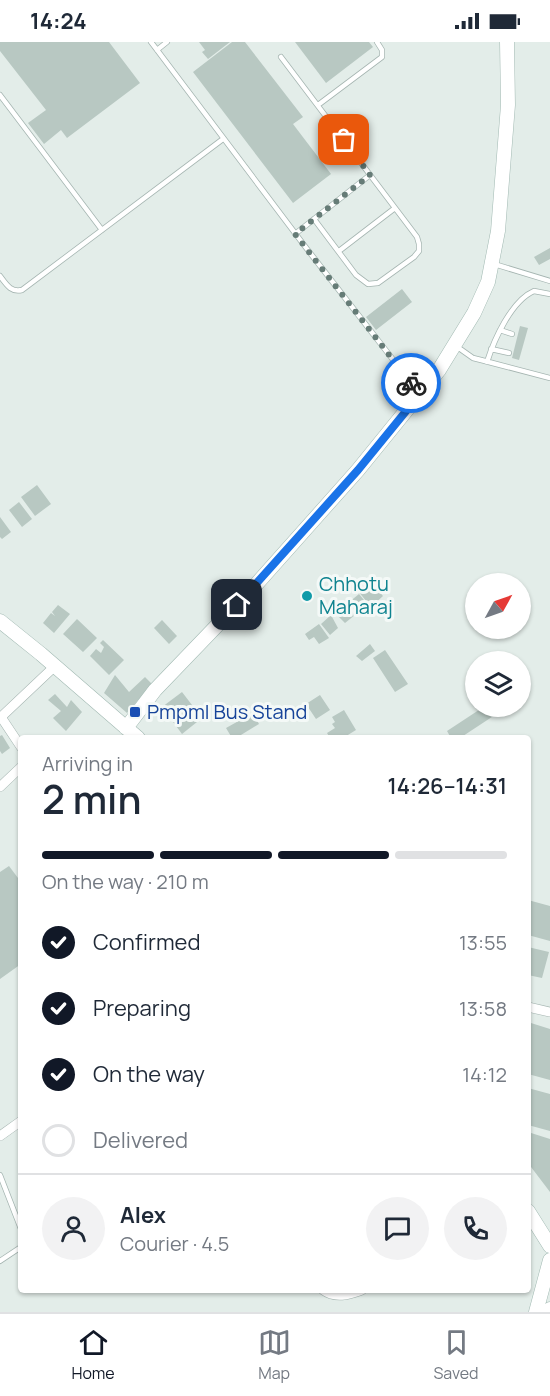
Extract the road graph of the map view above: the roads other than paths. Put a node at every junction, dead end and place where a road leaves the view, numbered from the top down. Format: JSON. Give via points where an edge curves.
{"nodes":[{"id":1,"x":152,"y":42,"type":"edge"},
{"id":2,"x":167,"y":42,"type":"edge"},
{"id":3,"x":377,"y":42,"type":"edge"},
{"id":4,"x":507,"y":42,"type":"edge"},
{"id":5,"x":157,"y":50,"type":"junction"},
{"id":6,"x":281,"y":57,"type":"dead end"},
{"id":7,"x":0,"y":95,"type":"edge"},
{"id":8,"x":318,"y":105,"type":"junction"},
{"id":9,"x":223,"y":139,"type":"junction"},
{"id":10,"x":370,"y":175,"type":"junction"},
{"id":11,"x":395,"y":208,"type":"junction"},
{"id":12,"x":314,"y":219,"type":"junction"},
{"id":13,"x":102,"y":230,"type":"junction"},
{"id":14,"x":295,"y":234,"type":"junction"},
{"id":15,"x":339,"y":251,"type":"junction"},
{"id":16,"x":491,"y":263,"type":"junction"},
{"id":17,"x":0,"y":276,"type":"edge"},
{"id":18,"x":550,"y":281,"type":"edge"},
{"id":19,"x":550,"y":294,"type":"edge"},
{"id":20,"x":500,"y":330,"type":"junction"},
{"id":21,"x":512,"y":334,"type":"dead end"},
{"id":22,"x":456,"y":346,"type":"junction"},
{"id":23,"x":491,"y":349,"type":"junction"},
{"id":24,"x":509,"y":353,"type":"dead end"},
{"id":25,"x":487,"y":362,"type":"junction"},
{"id":26,"x":550,"y":378,"type":"edge"},
{"id":27,"x":420,"y":394,"type":"junction"},
{"id":28,"x":0,"y":621,"type":"edge"},
{"id":29,"x":55,"y":666,"type":"junction"},
{"id":30,"x":1,"y":718,"type":"edge"},
{"id":31,"x":126,"y":728,"type":"junction"},
{"id":32,"x":134,"y":735,"type":"edge"},
{"id":33,"x":18,"y":743,"type":"edge"},
{"id":34,"x":18,"y":770,"type":"edge"},
{"id":35,"x":0,"y":787,"type":"edge"},
{"id":36,"x":531,"y":1008,"type":"edge"},
{"id":37,"x":550,"y":1012,"type":"edge"},
{"id":38,"x":18,"y":1123,"type":"edge"},
{"id":39,"x":0,"y":1136,"type":"edge"},
{"id":40,"x":0,"y":1175,"type":"edge"},
{"id":41,"x":531,"y":1216,"type":"edge"},
{"id":42,"x":18,"y":1221,"type":"edge"},
{"id":43,"x":550,"y":1246,"type":"edge"},
{"id":44,"x":18,"y":1249,"type":"edge"},
{"id":45,"x":550,"y":1260,"type":"edge"},
{"id":46,"x":0,"y":1261,"type":"edge"},
{"id":47,"x":327,"y":1293,"type":"edge"},
{"id":48,"x":352,"y":1293,"type":"edge"},
{"id":49,"x":536,"y":1312,"type":"edge"}],
"edges":[{"from":1,"to":5,"type":"lane"},
{"from":2,"to":5,"type":"lane"},
{"from":3,"to":8,"type":"lane","via":[[382,57]]},
{"from":4,"to":16,"type":"street","via":[[508,105],[498,231]]},
{"from":5,"to":9,"type":"lane"},
{"from":6,"to":8,"type":"lane"},
{"from":7,"to":13,"type":"lane"},
{"from":8,"to":10,"type":"lane"},
{"from":9,"to":13,"type":"lane"},
{"from":9,"to":14,"type":"lane"},
{"from":10,"to":11,"type":"lane"},
{"from":10,"to":12,"type":"lane"},
{"from":11,"to":15,"type":"lane"},
{"from":11,"to":15,"type":"lane","via":[[417,237],[419,251],[414,257],[373,285],[361,280]]},
{"from":12,"to":14,"type":"lane"},
{"from":12,"to":15,"type":"lane"},
{"from":13,"to":17,"type":"lane","via":[[22,290],[12,290]]},
{"from":14,"to":27,"type":"lane"},
{"from":16,"to":18,"type":"lane"},
{"from":16,"to":22,"type":"street","via":[[488,282]]},
{"from":19,"to":20,"type":"lane","via":[[528,293]]},
{"from":20,"to":21,"type":"lane"},
{"from":20,"to":23,"type":"lane"},
{"from":22,"to":25,"type":"lane"},
{"from":22,"to":27,"type":"street"},
{"from":23,"to":24,"type":"lane"},
{"from":23,"to":25,"type":"lane"},
{"from":25,"to":26,"type":"lane"},
{"from":27,"to":31,"type":"street","via":[[254,588],[155,690]]},
{"from":28,"to":29,"type":"street"},
{"from":29,"to":30,"type":"street"},
{"from":29,"to":31,"type":"street"},
{"from":30,"to":33,"type":"street"},
{"from":31,"to":32,"type":"street"},
{"from":34,"to":35,"type":"street"},
{"from":36,"to":37,"type":"street"},
{"from":38,"to":39,"type":"street"},
{"from":40,"to":42,"type":"lane"},
{"from":41,"to":43,"type":"street"},
{"from":44,"to":46,"type":"lane"},
{"from":45,"to":49,"type":"street"},
{"from":47,"to":48,"type":"street"}]}
